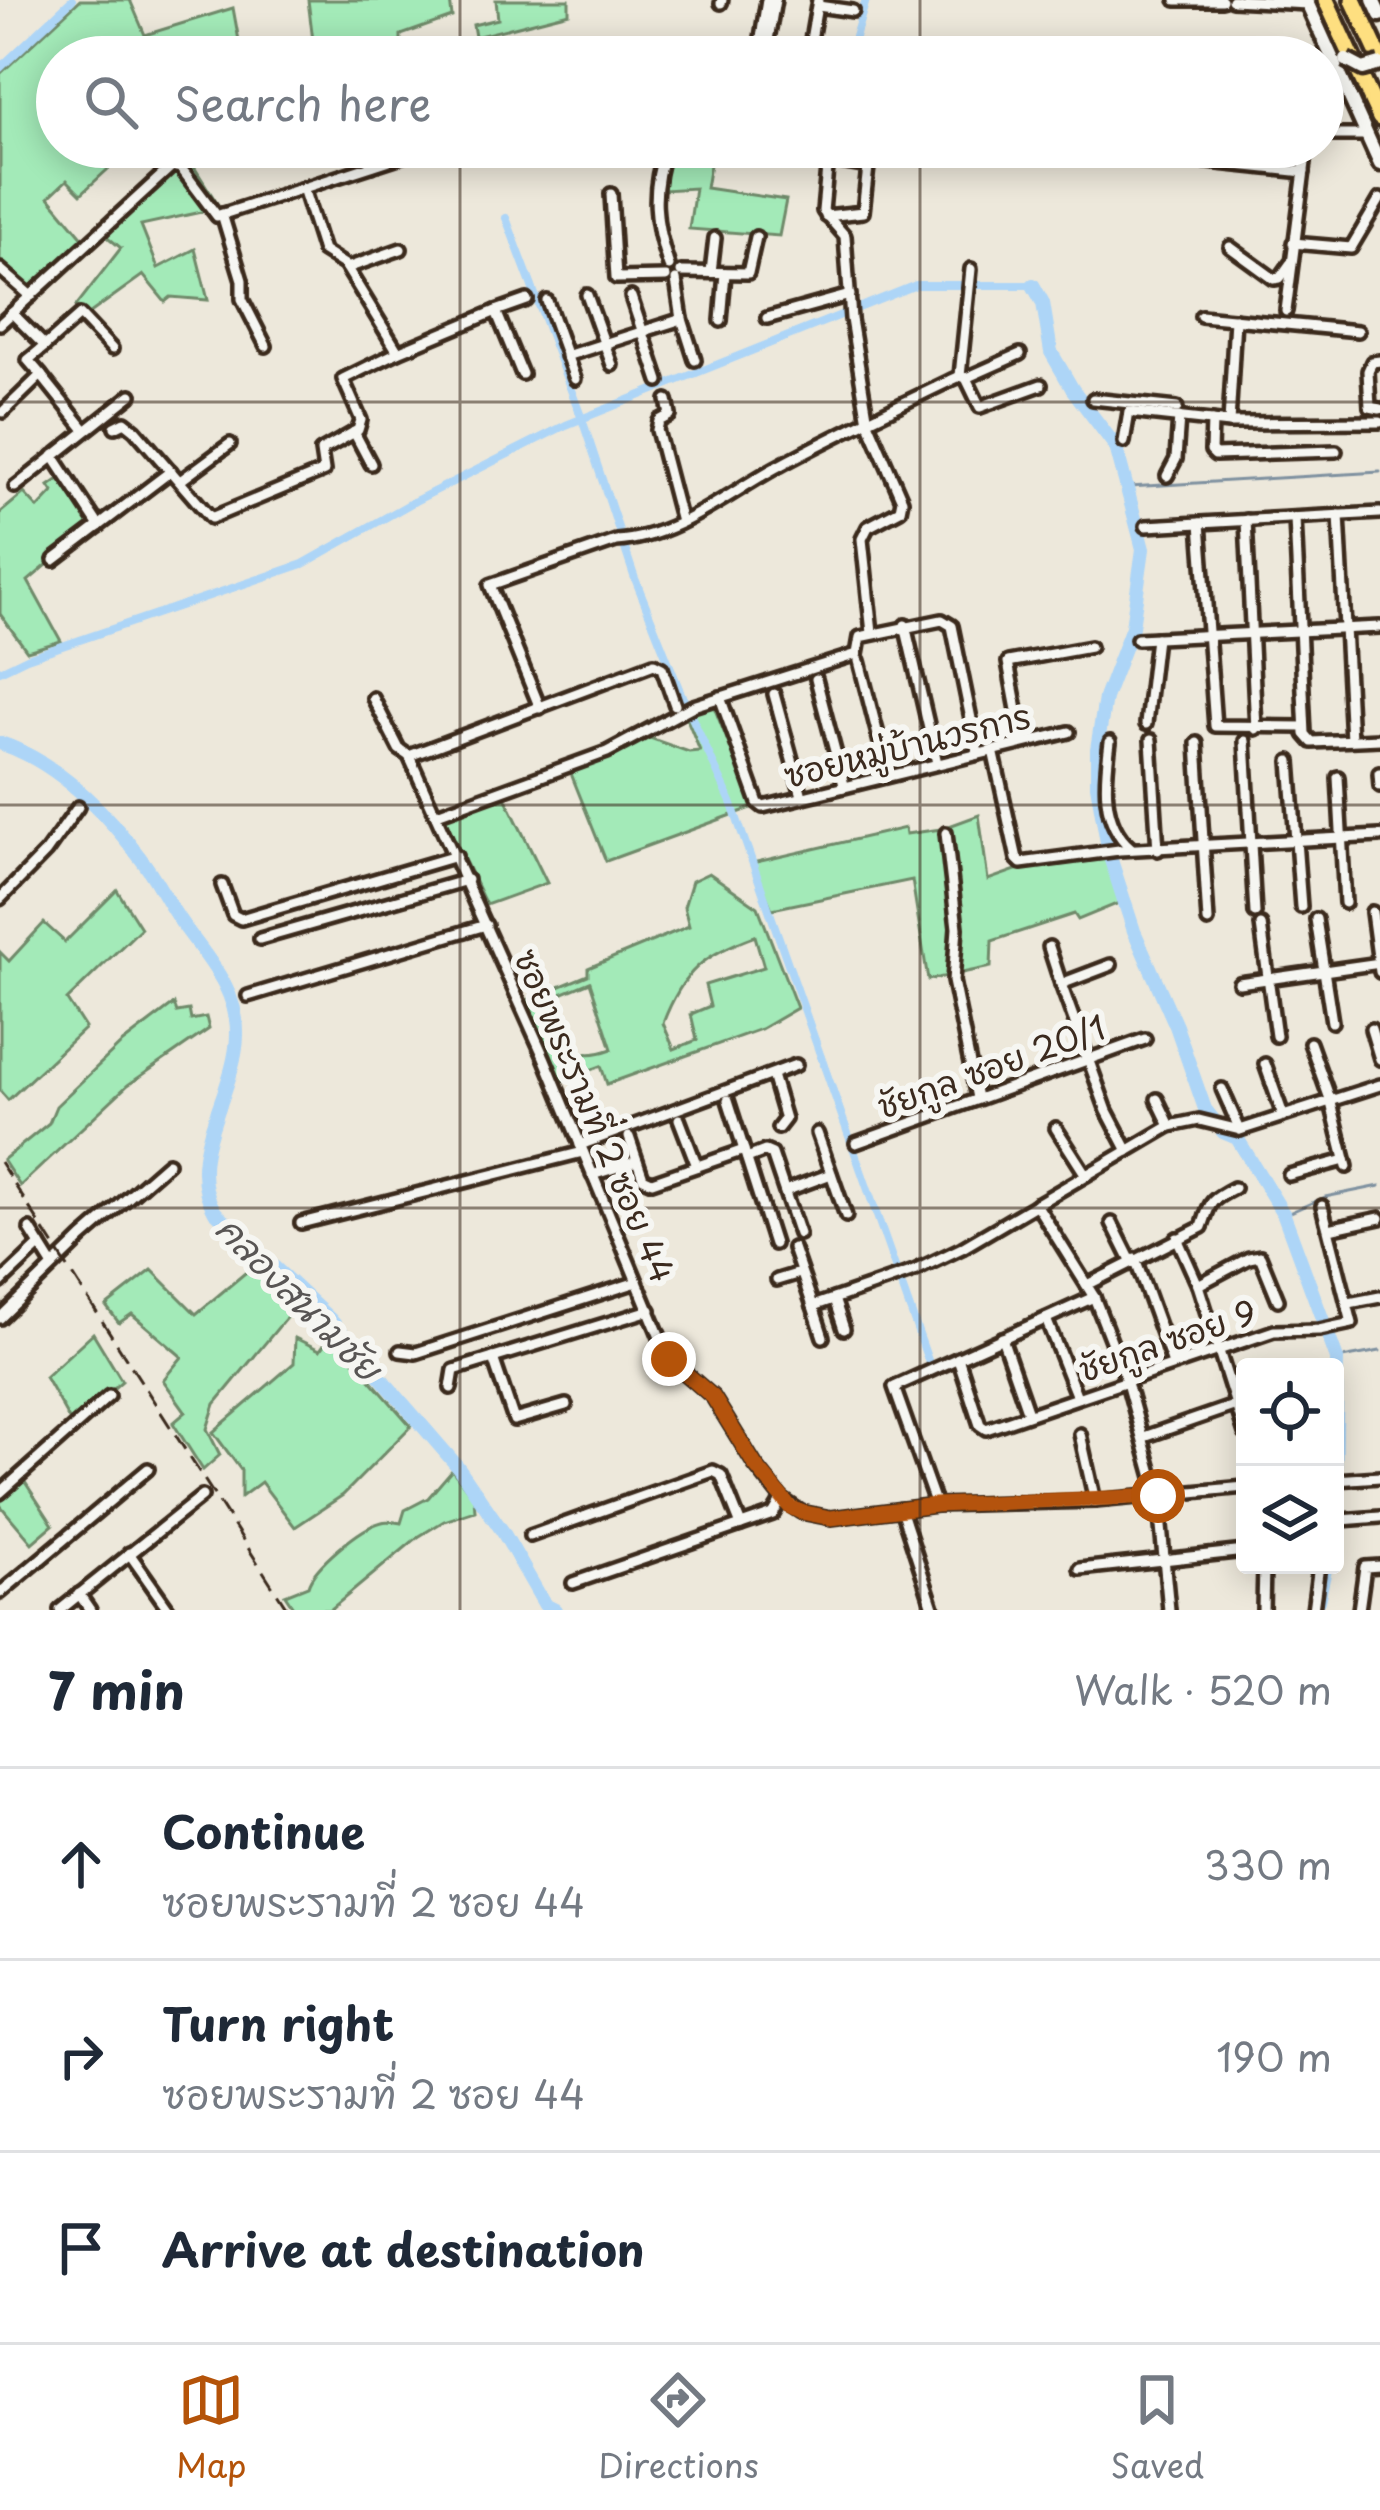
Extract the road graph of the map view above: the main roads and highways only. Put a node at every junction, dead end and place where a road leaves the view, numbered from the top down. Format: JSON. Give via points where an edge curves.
{"nodes":[{"id":1,"x":1337,"y":0,"type":"edge"},
{"id":2,"x":1356,"y":0,"type":"edge"},
{"id":3,"x":1373,"y":0,"type":"edge"},
{"id":4,"x":1314,"y":1,"type":"edge"},
{"id":5,"x":1380,"y":15,"type":"edge"},
{"id":6,"x":1329,"y":36,"type":"edge"},
{"id":7,"x":1334,"y":36,"type":"edge"},
{"id":8,"x":1380,"y":49,"type":"edge"},
{"id":9,"x":1344,"y":54,"type":"edge"},
{"id":10,"x":1380,"y":61,"type":"edge"},
{"id":11,"x":1344,"y":68,"type":"edge"},
{"id":12,"x":1344,"y":70,"type":"edge"},
{"id":13,"x":1380,"y":94,"type":"edge"},
{"id":14,"x":1380,"y":118,"type":"edge"},
{"id":15,"x":1374,"y":135,"type":"edge"},
{"id":16,"x":1380,"y":164,"type":"edge"}],
"edges":[{"from":1,"to":13,"type":"highway"},
{"from":2,"to":8,"type":"highway"},
{"from":2,"to":10,"type":"highway"},
{"from":3,"to":5,"type":"main road"},
{"from":4,"to":6,"type":"main road"},
{"from":4,"to":7,"type":"highway"},
{"from":9,"to":14,"type":"highway"},
{"from":10,"to":11,"type":"main road","bridge":true},
{"from":12,"to":15,"type":"highway"},
{"from":15,"to":16,"type":"main road"}]}
